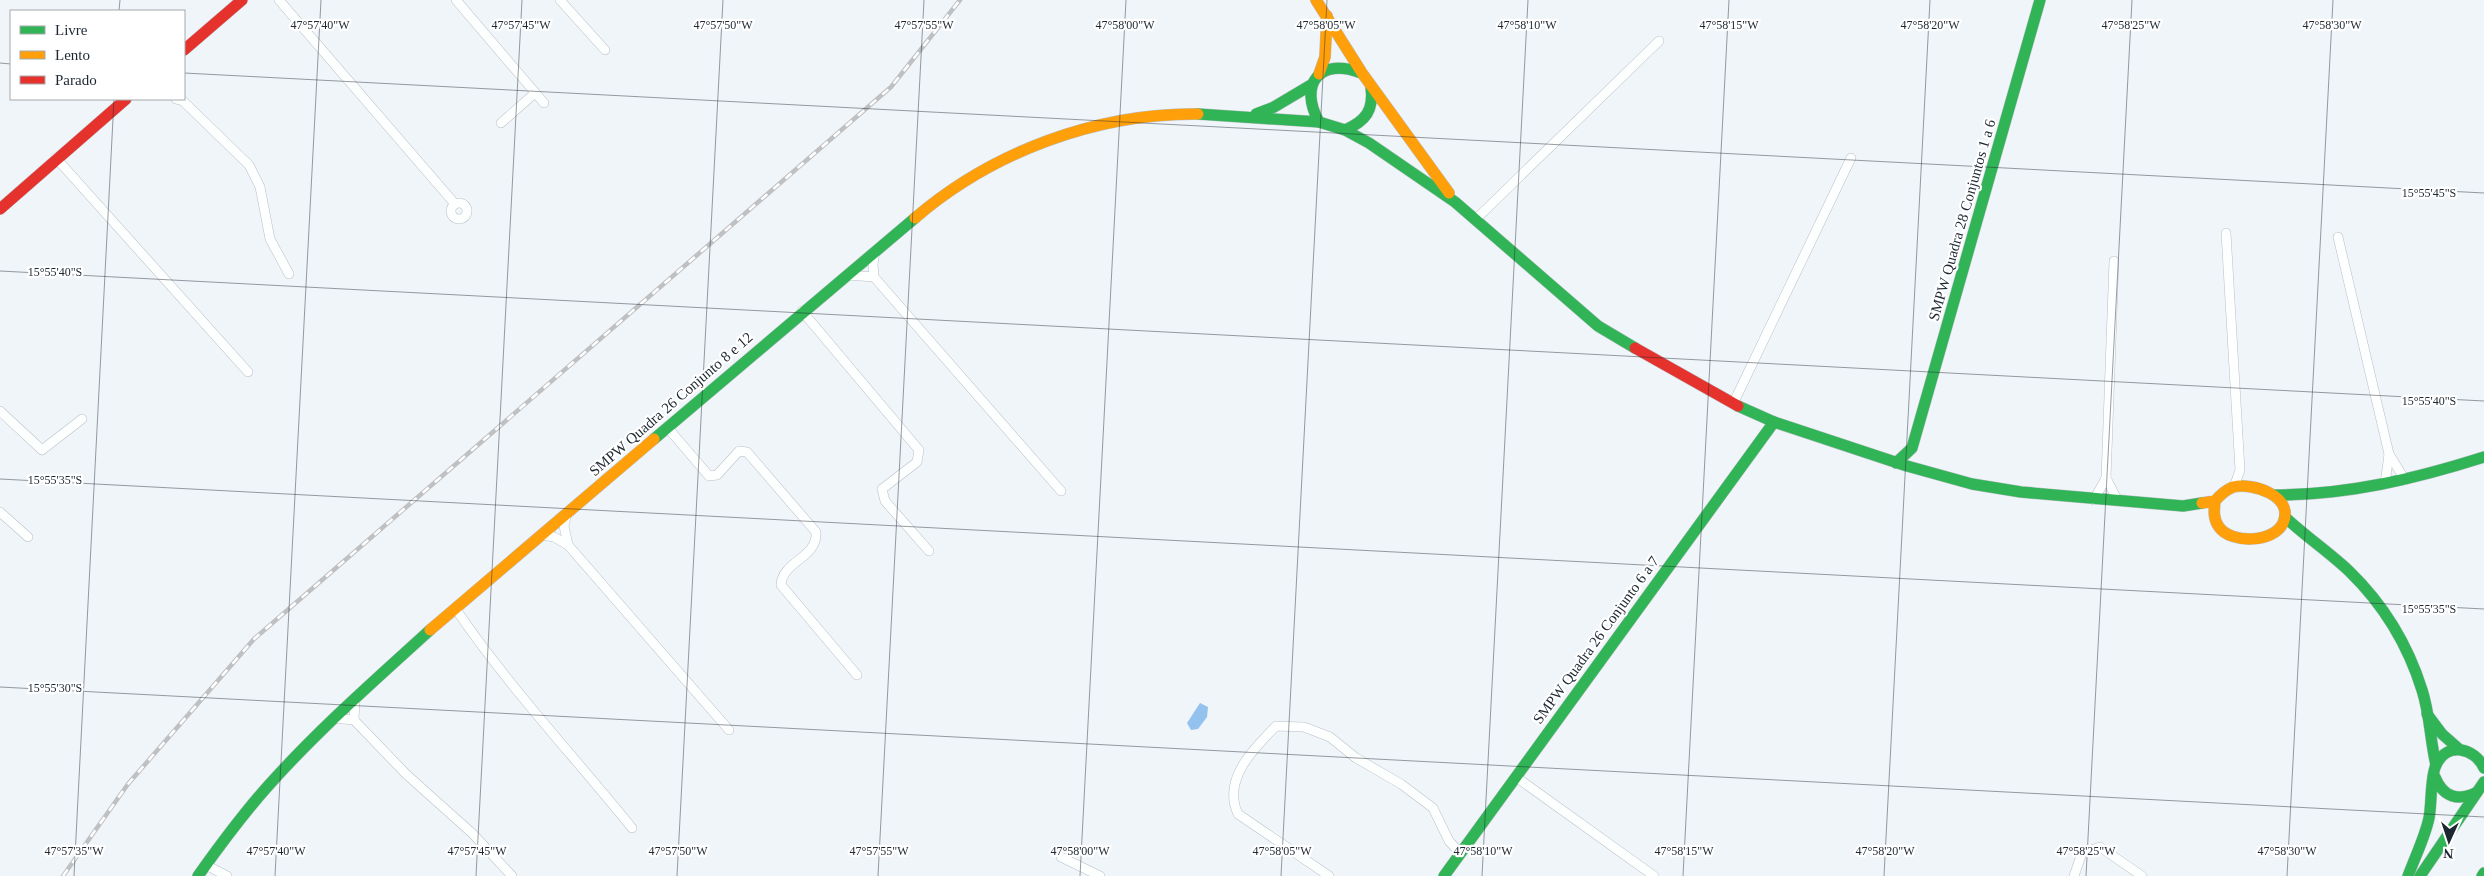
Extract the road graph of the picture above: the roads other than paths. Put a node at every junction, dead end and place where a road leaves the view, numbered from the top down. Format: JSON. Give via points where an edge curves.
{"nodes":[{"id":1,"x":242,"y":0,"type":"edge"},
{"id":2,"x":279,"y":0,"type":"edge"},
{"id":3,"x":456,"y":0,"type":"edge"},
{"id":4,"x":560,"y":0,"type":"edge"},
{"id":5,"x":1316,"y":0,"type":"edge"},
{"id":6,"x":2040,"y":0,"type":"edge"},
{"id":7,"x":1327,"y":16,"type":"junction"},
{"id":8,"x":1659,"y":41,"type":"dead end"},
{"id":9,"x":185,"y":49,"type":"edge"},
{"id":10,"x":605,"y":50,"type":"dead end"},
{"id":11,"x":1362,"y":73,"type":"junction"},
{"id":12,"x":1319,"y":74,"type":"junction"},
{"id":13,"x":1311,"y":85,"type":"junction"},
{"id":14,"x":1371,"y":85,"type":"junction"},
{"id":15,"x":535,"y":93,"type":"junction"},
{"id":16,"x":125,"y":100,"type":"edge"},
{"id":17,"x":179,"y":100,"type":"edge"},
{"id":18,"x":544,"y":103,"type":"dead end"},
{"id":19,"x":1252,"y":116,"type":"junction"},
{"id":20,"x":1319,"y":122,"type":"junction"},
{"id":21,"x":501,"y":123,"type":"dead end"},
{"id":22,"x":1345,"y":130,"type":"junction"},
{"id":23,"x":56,"y":158,"type":"junction"},
{"id":24,"x":1851,"y":158,"type":"dead end"},
{"id":25,"x":1455,"y":202,"type":"junction"},
{"id":26,"x":454,"y":204,"type":"dead end"},
{"id":27,"x":0,"y":209,"type":"edge"},
{"id":28,"x":1474,"y":220,"type":"junction"},
{"id":29,"x":2226,"y":233,"type":"dead end"},
{"id":30,"x":2338,"y":236,"type":"dead end"},
{"id":31,"x":876,"y":249,"type":"junction"},
{"id":32,"x":2114,"y":261,"type":"dead end"},
{"id":33,"x":289,"y":274,"type":"dead end"},
{"id":34,"x":845,"y":275,"type":"junction"},
{"id":35,"x":874,"y":277,"type":"junction"},
{"id":36,"x":802,"y":311,"type":"junction"},
{"id":37,"x":248,"y":372,"type":"dead end"},
{"id":38,"x":1733,"y":404,"type":"junction"},
{"id":39,"x":0,"y":412,"type":"edge"},
{"id":40,"x":82,"y":419,"type":"dead end"},
{"id":41,"x":1774,"y":422,"type":"junction"},
{"id":42,"x":667,"y":427,"type":"junction"},
{"id":43,"x":1912,"y":448,"type":"junction"},
{"id":44,"x":2389,"y":454,"type":"junction"},
{"id":45,"x":2484,"y":457,"type":"edge"},
{"id":46,"x":1896,"y":463,"type":"junction"},
{"id":47,"x":1922,"y":470,"type":"junction"},
{"id":48,"x":2240,"y":470,"type":"junction"},
{"id":49,"x":2106,"y":478,"type":"junction"},
{"id":50,"x":2405,"y":480,"type":"junction"},
{"id":51,"x":2385,"y":484,"type":"junction"},
{"id":52,"x":2251,"y":486,"type":"junction"},
{"id":53,"x":2234,"y":487,"type":"junction"},
{"id":54,"x":1061,"y":490,"type":"dead end"},
{"id":55,"x":2275,"y":495,"type":"junction"},
{"id":56,"x":2303,"y":496,"type":"junction"},
{"id":57,"x":2094,"y":500,"type":"junction"},
{"id":58,"x":2214,"y":501,"type":"junction"},
{"id":59,"x":2118,"y":502,"type":"junction"},
{"id":60,"x":2183,"y":506,"type":"junction"},
{"id":61,"x":0,"y":512,"type":"edge"},
{"id":62,"x":567,"y":513,"type":"junction"},
{"id":63,"x":2285,"y":513,"type":"junction"},
{"id":64,"x":2213,"y":519,"type":"junction"},
{"id":65,"x":2277,"y":531,"type":"junction"},
{"id":66,"x":542,"y":535,"type":"junction"},
{"id":67,"x":2304,"y":536,"type":"junction"},
{"id":68,"x":28,"y":537,"type":"dead end"},
{"id":69,"x":568,"y":544,"type":"junction"},
{"id":70,"x":929,"y":551,"type":"dead end"},
{"id":71,"x":455,"y":608,"type":"junction"},
{"id":72,"x":857,"y":675,"type":"dead end"},
{"id":73,"x":355,"y":699,"type":"junction"},
{"id":74,"x":2426,"y":714,"type":"junction"},
{"id":75,"x":333,"y":718,"type":"junction"},
{"id":76,"x":354,"y":720,"type":"junction"},
{"id":77,"x":729,"y":730,"type":"dead end"},
{"id":78,"x":2464,"y":750,"type":"junction"},
{"id":79,"x":2484,"y":751,"type":"edge"},
{"id":80,"x":2484,"y":768,"type":"edge"},
{"id":81,"x":2435,"y":771,"type":"junction"},
{"id":82,"x":1516,"y":777,"type":"junction"},
{"id":83,"x":2482,"y":784,"type":"edge"},
{"id":84,"x":632,"y":828,"type":"dead end"},
{"id":85,"x":1460,"y":853,"type":"junction"},
{"id":86,"x":1061,"y":857,"type":"dead end"},
{"id":87,"x":206,"y":865,"type":"junction"},
{"id":88,"x":198,"y":876,"type":"edge"},
{"id":89,"x":227,"y":876,"type":"edge"},
{"id":90,"x":512,"y":876,"type":"edge"},
{"id":91,"x":1100,"y":876,"type":"edge"},
{"id":92,"x":1329,"y":876,"type":"edge"},
{"id":93,"x":1444,"y":876,"type":"edge"},
{"id":94,"x":1654,"y":876,"type":"edge"},
{"id":95,"x":2074,"y":876,"type":"edge"},
{"id":96,"x":2142,"y":876,"type":"edge"},
{"id":97,"x":2408,"y":876,"type":"edge"},
{"id":98,"x":2420,"y":876,"type":"edge"}],
"edges":[{"from":1,"to":9,"type":"street"},
{"from":2,"to":26,"type":"street"},
{"from":3,"to":15,"type":"street"},
{"from":4,"to":10,"type":"street"},
{"from":5,"to":7,"type":"street"},
{"from":6,"to":43,"type":"street","name":"SMPW Quadra 28 Conjuntos 1 a 6"},
{"from":7,"to":11,"type":"street"},
{"from":7,"to":12,"type":"street","via":[[1325,57]]},
{"from":8,"to":28,"type":"street"},
{"from":11,"to":12,"type":"street","via":[[1340,66]]},
{"from":11,"to":14,"type":"street"},
{"from":12,"to":13,"type":"street"},
{"from":13,"to":19,"type":"street","name":"SMPW Quadra 26 Conjunto 8 e 12"},
{"from":13,"to":20,"type":"street","via":[[1308,98]]},
{"from":14,"to":22,"type":"street","via":[[1373,99],[1369,114],[1359,125]]},
{"from":14,"to":25,"type":"street"},
{"from":15,"to":18,"type":"street"},
{"from":15,"to":21,"type":"street"},
{"from":16,"to":23,"type":"street"},
{"from":17,"to":33,"type":"street","via":[[249,165],[260,187],[270,239]]},
{"from":19,"to":20,"type":"street","name":"SMPW Quadra 26 Conjunto 8 e 12"},
{"from":19,"to":31,"type":"street","name":"SMPW Quadra 26 Conjunto 8 e 12","via":[[1135,117],[1069,133],[1006,158],[944,193]]},
{"from":20,"to":22,"type":"street"},
{"from":22,"to":25,"type":"street","via":[[1388,155]]},
{"from":23,"to":27,"type":"street"},
{"from":23,"to":37,"type":"street"},
{"from":24,"to":38,"type":"street"},
{"from":25,"to":28,"type":"street"},
{"from":28,"to":38,"type":"street","via":[[1598,326]]},
{"from":29,"to":48,"type":"street"},
{"from":30,"to":44,"type":"street"},
{"from":31,"to":34,"type":"street","name":"SMPW Quadra 26 Conjunto 8 e 12"},
{"from":31,"to":35,"type":"street"},
{"from":32,"to":49,"type":"street"},
{"from":34,"to":35,"type":"street"},
{"from":34,"to":36,"type":"street","name":"SMPW Quadra 26 Conjunto 8 e 12"},
{"from":35,"to":54,"type":"street"},
{"from":36,"to":42,"type":"street","name":"SMPW Quadra 26 Conjunto 8 e 12"},
{"from":36,"to":70,"type":"street","via":[[919,450],[917,462],[882,489],[882,494]]},
{"from":38,"to":41,"type":"street"},
{"from":39,"to":40,"type":"street","via":[[42,450]]},
{"from":41,"to":46,"type":"street"},
{"from":41,"to":82,"type":"street","name":"SMPW Quadra 26 Conjunto 6 a 7"},
{"from":42,"to":62,"type":"street","name":"SMPW Quadra 26 Conjunto 8 e 12"},
{"from":42,"to":72,"type":"street","via":[[709,476],[717,475],[739,451],[747,452],[816,532],[813,547],[784,573],[781,585]]},
{"from":43,"to":46,"type":"street"},
{"from":43,"to":47,"type":"street"},
{"from":44,"to":50,"type":"street"},
{"from":44,"to":51,"type":"street"},
{"from":45,"to":50,"type":"street"},
{"from":46,"to":47,"type":"street"},
{"from":47,"to":57,"type":"street","via":[[2012,491]]},
{"from":48,"to":52,"type":"street"},
{"from":48,"to":53,"type":"street"},
{"from":49,"to":57,"type":"street"},
{"from":49,"to":59,"type":"street"},
{"from":50,"to":51,"type":"street"},
{"from":51,"to":56,"type":"street"},
{"from":52,"to":53,"type":"street"},
{"from":52,"to":55,"type":"street"},
{"from":53,"to":58,"type":"street"},
{"from":55,"to":56,"type":"street"},
{"from":55,"to":63,"type":"street"},
{"from":56,"to":63,"type":"street"},
{"from":57,"to":59,"type":"street"},
{"from":58,"to":60,"type":"street"},
{"from":58,"to":64,"type":"street"},
{"from":59,"to":60,"type":"street"},
{"from":60,"to":64,"type":"street"},
{"from":61,"to":68,"type":"street"},
{"from":62,"to":66,"type":"street","name":"SMPW Quadra 26 Conjunto 8 e 12"},
{"from":62,"to":69,"type":"street","via":[[564,526]]},
{"from":63,"to":65,"type":"street","via":[[2283,524]]},
{"from":63,"to":67,"type":"street"},
{"from":64,"to":65,"type":"street","via":[[2223,532],[2238,539],[2258,539]]},
{"from":65,"to":67,"type":"street"},
{"from":66,"to":69,"type":"street"},
{"from":66,"to":71,"type":"street","name":"SMPW Quadra 26 Conjunto 8 e 12"},
{"from":67,"to":74,"type":"street","via":[[2348,570],[2387,615],[2410,657],[2423,692]]},
{"from":69,"to":77,"type":"street"},
{"from":71,"to":73,"type":"street","name":"SMPW Quadra 26 Conjunto 8 e 12"},
{"from":71,"to":84,"type":"street","via":[[518,694]]},
{"from":73,"to":75,"type":"street","name":"SMPW Quadra 26 Conjunto 8 e 12"},
{"from":73,"to":76,"type":"street"},
{"from":74,"to":78,"type":"street","via":[[2442,734]]},
{"from":74,"to":81,"type":"street"},
{"from":75,"to":76,"type":"street"},
{"from":75,"to":87,"type":"street","name":"SMPW Quadra 26 Conjunto 8 e 12","via":[[268,786]]},
{"from":76,"to":90,"type":"street"},
{"from":78,"to":79,"type":"street"},
{"from":78,"to":80,"type":"street","via":[[2480,758]]},
{"from":78,"to":81,"type":"street","via":[[2445,754]]},
{"from":81,"to":83,"type":"street","via":[[2438,786],[2451,797],[2470,797]]},
{"from":81,"to":97,"type":"street","via":[[2430,819]]},
{"from":82,"to":85,"type":"street","name":"SMPW Quadra 26 Conjunto 6 a 7"},
{"from":82,"to":94,"type":"street"},
{"from":83,"to":98,"type":"street"},
{"from":85,"to":92,"type":"street","via":[[1449,841],[1433,808],[1401,784],[1356,758],[1330,737],[1304,727],[1276,726],[1252,749],[1233,785],[1232,802],[1238,814]]},
{"from":85,"to":93,"type":"street","name":"SMPW Quadra 26 Conjunto 6 a 7"},
{"from":86,"to":91,"type":"street"},
{"from":87,"to":88,"type":"street","name":"SMPW Quadra 26 Conjunto 8 e 12"},
{"from":87,"to":89,"type":"street"},
{"from":95,"to":96,"type":"street","via":[[2082,853],[2100,847]]}]}
